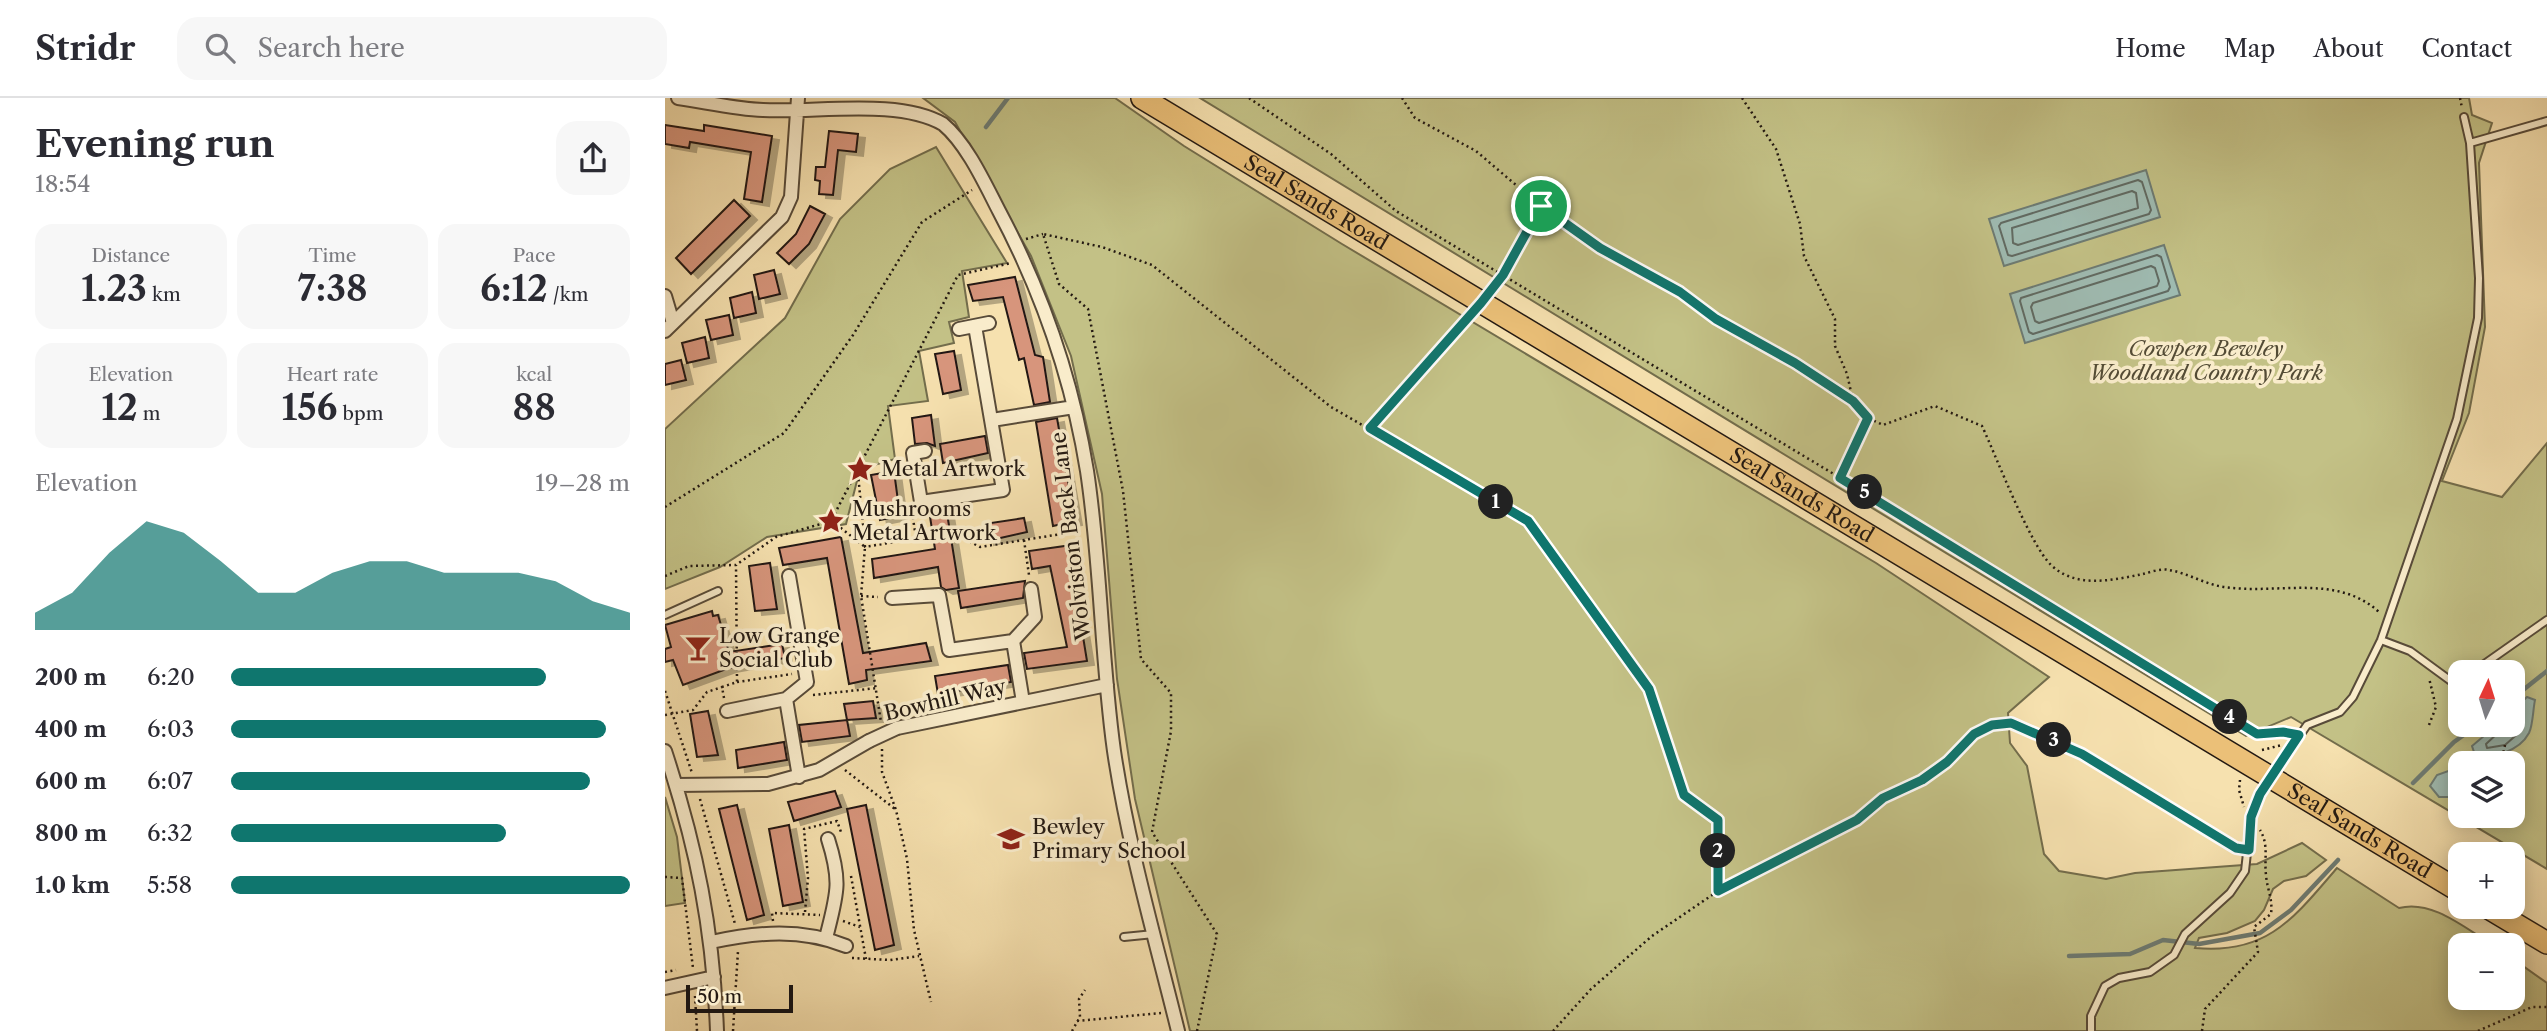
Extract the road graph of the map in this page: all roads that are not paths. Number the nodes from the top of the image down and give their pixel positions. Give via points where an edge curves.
1 (678, 98) edge
2 (1142, 98) edge
3 (798, 104) edge
4 (2464, 117) dead end
5 (2547, 121) edge
6 (2470, 143) junction
7 (665, 296) edge
8 (989, 323) dead end
9 (975, 326) junction
10 (669, 327) edge
11 (959, 329) dead end
12 (1074, 407) junction
13 (992, 420) junction
14 (925, 451) dead end
15 (789, 576) dead end
16 (1031, 589) road end
17 (718, 591) dead end
18 (892, 598) road end
19 (665, 615) edge
20 (2547, 620) edge
21 (2381, 640) junction
22 (1013, 641) junction
23 (2490, 660) edge
24 (2448, 679) edge
25 (1107, 685) junction
26 (786, 699) junction
27 (1023, 702) junction
28 (727, 711) road end
29 (665, 751) edge
30 (799, 777) junction
31 (2272, 779) junction
32 (676, 785) junction
33 (828, 839) dead end
34 (2448, 884) edge
35 (2507, 919) edge
36 (1154, 934) junction
37 (1124, 937) dead end
38 (826, 938) junction
39 (711, 942) junction
40 (2547, 943) edge
41 (846, 952) road end
42 (714, 977) junction
43 (665, 988) edge
44 (717, 1031) edge
45 (1178, 1031) edge
46 (2091, 1031) edge

1 - 3 street, Wolviston Back Lane via 762,110
2 - 31 main road, Seal Sands Road
3 - 10 street via 791,197 782,217
3 - 12 street, Wolviston Back Lane via 882,105 923,114 943,124 1016,242 1051,323
4 - 6 lane
5 - 6 lane
6 - 21 lane via 2479,278 2477,318 2457,419
7 - 10 street
8 - 9 street
9 - 11 street
9 - 13 street
12 - 13 street
12 - 25 street, Wolviston Back Lane via 1094,529
13 - 14 street via 1003,490 921,502 913,453
15 - 26 street via 806,677
16 - 22 street via 1035,617
17 - 19 lane
18 - 22 street via 939,595 949,650
20 - 23 lane
21 - 24 lane via 2410,651
21 - 31 lane via 2353,697 2340,712 2307,724
22 - 27 street
25 - 27 street, Bowhill Way
25 - 36 street, Wolviston Back Lane via 1125,812
26 - 28 street
26 - 30 street
27 - 30 street, Bowhill Way, bridge via 897,728
29 - 32 street
30 - 32 street, Bowhill Way via 768,784
31 - 34 main road, Seal Sands Road
31 - 46 lane via 2251,817 2245,871 2231,893 2185,934 2174,955 2150,972 2105,986 2091,1016
32 - 39 street via 701,874
33 - 38 street via 839,886
35 - 40 main road
36 - 37 lane
36 - 45 street, Wolviston Back Lane
38 - 39 street via 775,932
38 - 41 street
39 - 42 street
42 - 43 street
42 - 44 street

